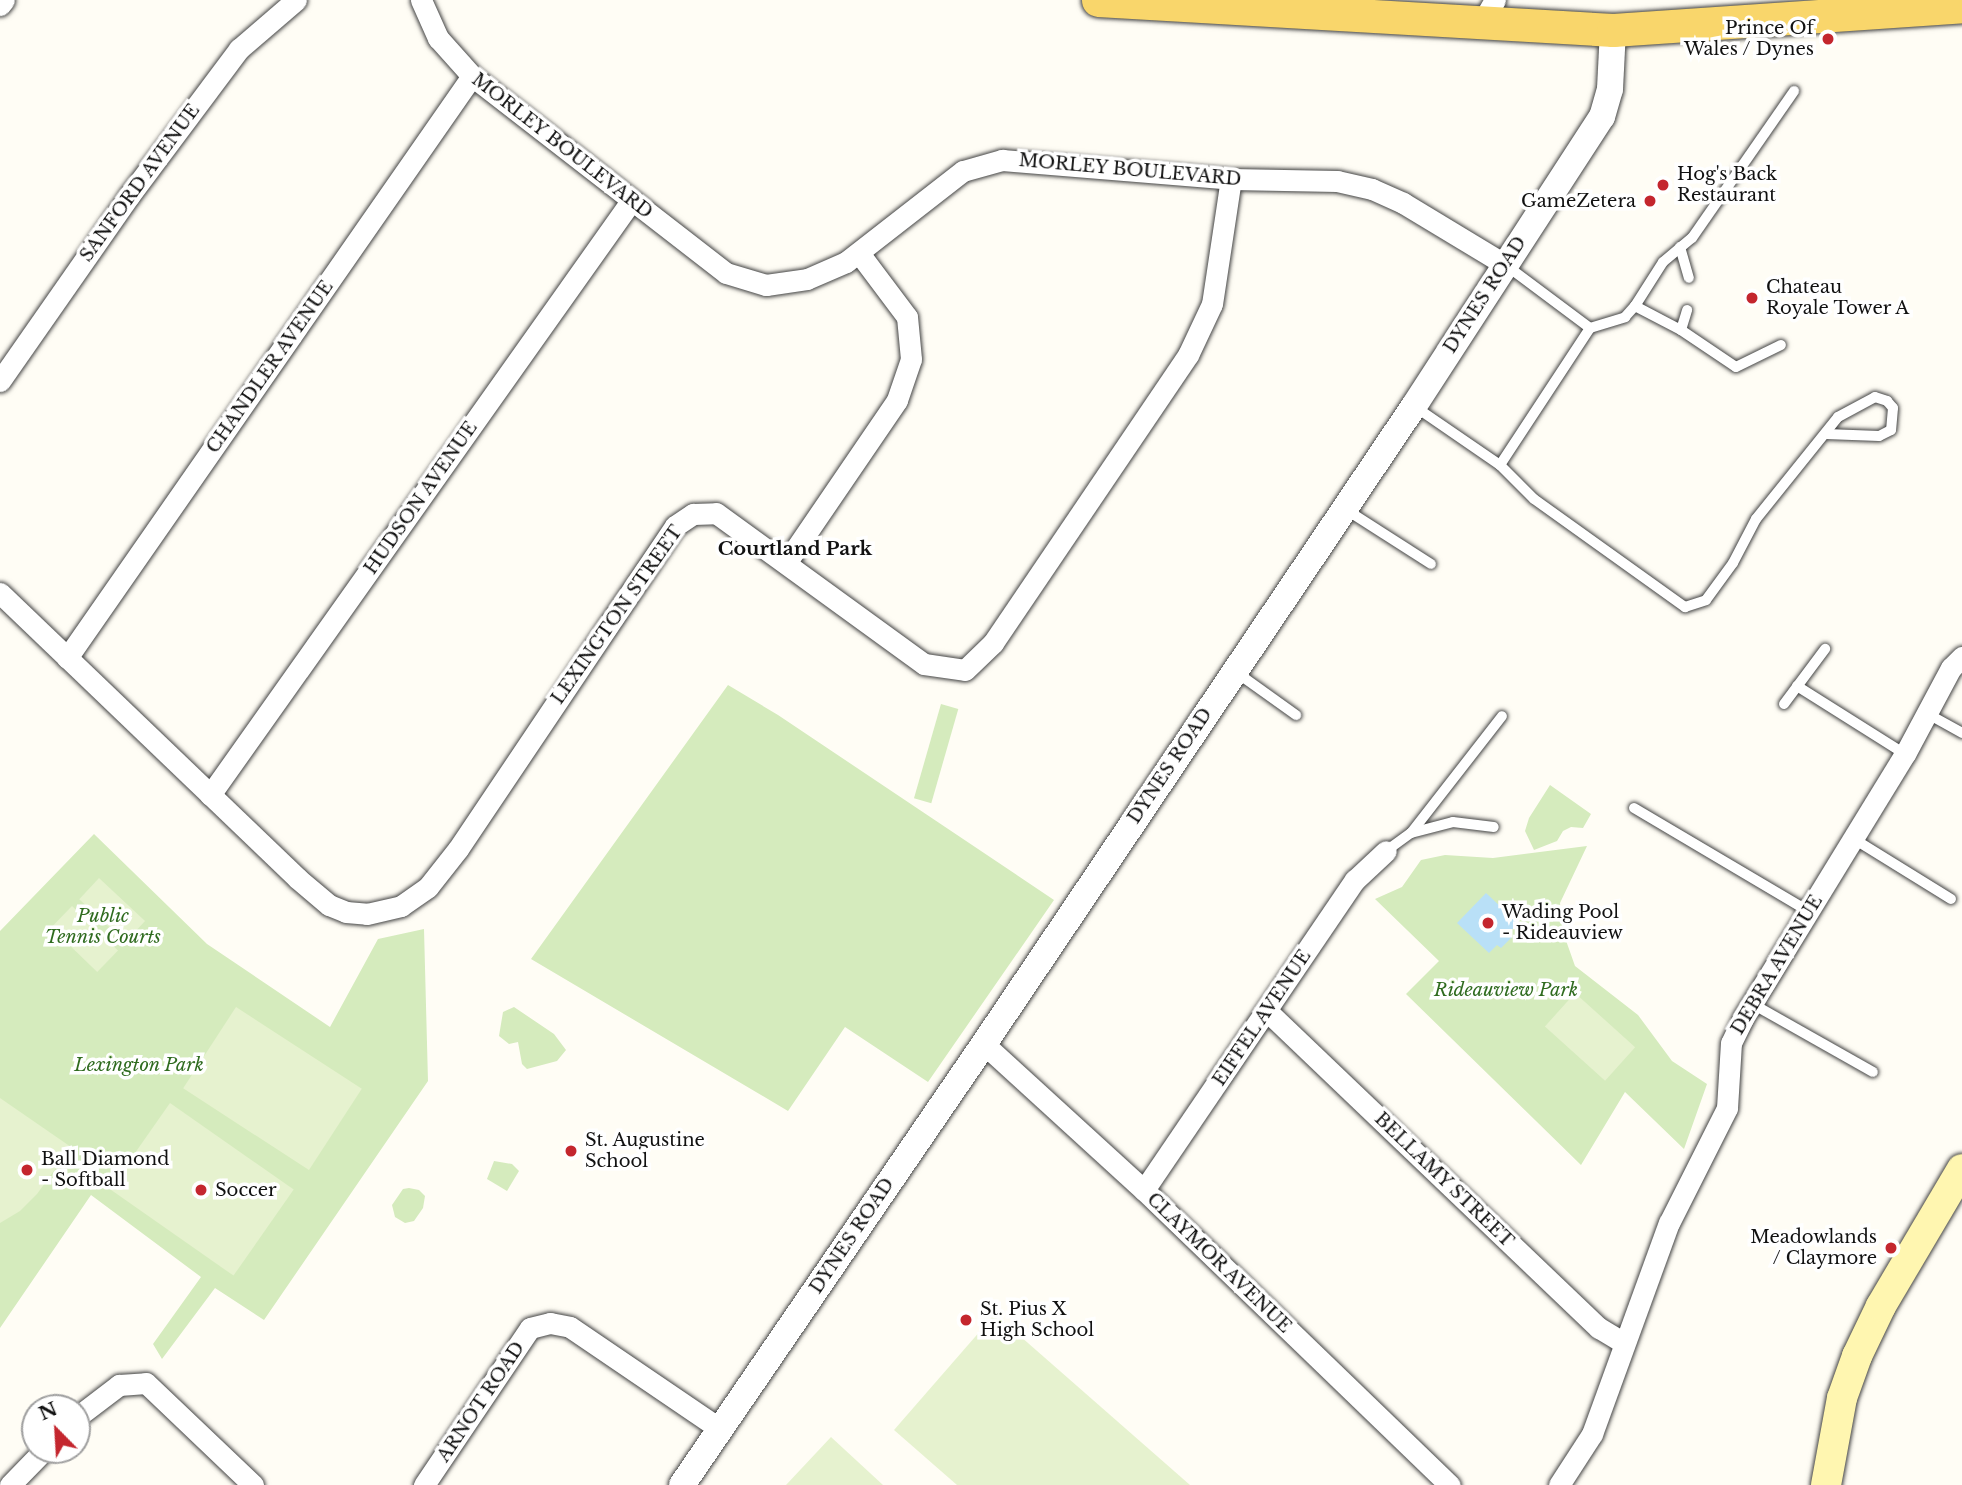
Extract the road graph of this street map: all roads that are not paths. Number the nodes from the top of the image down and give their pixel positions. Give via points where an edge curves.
1 (4, 0) edge
2 (296, 0) edge
3 (422, 0) edge
4 (1098, 0) edge
5 (1287, 3) edge
6 (1925, 4) edge
7 (0, 5) edge
8 (1849, 5) edge
9 (1962, 6) edge
10 (1488, 12) edge
11 (1613, 30) junction
12 (472, 76) junction
13 (1794, 92) dead end
14 (1231, 179) junction
15 (631, 201) junction
16 (1680, 247) junction
17 (859, 253) junction
18 (1504, 264) junction
19 (1689, 278) dead end
20 (1635, 306) junction
21 (1687, 310) dead end
22 (1590, 328) junction
23 (1681, 330) junction
24 (1781, 345) dead end
25 (0, 381) edge
26 (1414, 406) junction
27 (1826, 435) junction
28 (1500, 465) junction
29 (1343, 508) junction
30 (786, 563) junction
31 (1431, 564) dead end
32 (0, 593) edge
33 (1825, 649) dead end
34 (1962, 657) edge
35 (68, 658) junction
36 (1234, 671) junction
37 (1797, 686) junction
38 (1784, 704) dead end
39 (1928, 714) junction
40 (1296, 715) dead end
41 (1502, 716) dead end
42 (1962, 733) edge
43 (1905, 754) junction
44 (210, 795) junction
45 (1634, 808) dead end
46 (1494, 827) dead end
47 (1411, 833) junction
48 (1854, 839) junction
49 (1386, 851) joint
50 (1951, 899) dead end
51 (1808, 911) junction
52 (1751, 1003) junction
53 (1267, 1012) junction
54 (984, 1044) junction
55 (1873, 1072) dead end
56 (1959, 1182) edge
57 (1144, 1190) junction
58 (1624, 1343) junction
59 (91, 1405) edge
60 (720, 1429) junction
61 (30, 1464) edge
62 (10, 1485) edge
63 (253, 1485) edge
64 (424, 1485) edge
65 (682, 1485) edge
66 (1450, 1485) edge
67 (1559, 1485) edge
68 (1826, 1485) edge

1 - 7 street
2 - 25 street, SANFORD AVENUE via 239,49 128,195
3 - 12 street, MORLEY BOULEVARD via 438,38
4 - 5 main road
5 - 10 main road
6 - 8 main road
6 - 9 main road
8 - 11 main road
10 - 11 main road
11 - 18 street, DYNES ROAD via 1610,89 1602,117
12 - 15 street, MORLEY BOULEVARD
12 - 35 street, CHANDLER AVENUE
13 - 16 lane via 1692,238
14 - 17 street, MORLEY BOULEVARD via 1002,160 963,170
14 - 18 street, MORLEY BOULEVARD via 1337,181 1372,188
14 - 30 street, LEXINGTON STREET via 1212,304 1188,355 993,643 965,670 924,664
15 - 17 street, MORLEY BOULEVARD via 726,274 766,285 807,279
15 - 44 street, HUDSON AVENUE
16 - 19 lane
16 - 20 lane via 1663,262
17 - 30 street via 907,317 911,359 897,400
18 - 22 lane
18 - 26 street, DYNES ROAD
20 - 22 lane via 1625,317
20 - 23 lane
21 - 23 lane
22 - 28 lane
23 - 24 lane via 1736,366
26 - 28 lane
26 - 29 street, DYNES ROAD
27 - 27 lane via 1838,417 1864,401 1875,397 1893,408 1891,430 1880,436
27 - 28 lane via 1756,519 1706,600 1685,607 1534,499
29 - 31 lane
29 - 36 street, DYNES ROAD
30 - 44 street, LEXINGTON STREET via 716,513 693,514 675,526 458,849 428,887 401,906 368,914 329,905
32 - 35 street, LEXINGTON STREET
33 - 37 lane
34 - 39 street, DEBRA AVENUE via 1951,668
35 - 44 street, LEXINGTON STREET
36 - 40 lane
36 - 54 street, DYNES ROAD
37 - 38 lane
37 - 43 lane
39 - 42 lane
39 - 43 street, DEBRA AVENUE
41 - 47 lane
43 - 48 street, DEBRA AVENUE
45 - 51 lane
46 - 47 lane via 1453,822
47 - 49 lane
48 - 50 lane
48 - 51 street, DEBRA AVENUE
49 - 53 street, EIFFEL AVENUE via 1355,880
51 - 52 street, DEBRA AVENUE
52 - 55 lane
52 - 58 street, DEBRA AVENUE via 1731,1043 1727,1108 1669,1223
53 - 57 street, EIFFEL AVENUE
53 - 58 street, BELLAMY STREET via 1599,1328
54 - 57 street, CLAYMOR AVENUE
54 - 60 street, DYNES ROAD
56 - 68 main road via 1881,1306 1857,1356 1842,1398
57 - 66 street, CLAYMOR AVENUE
58 - 67 street, DEBRA AVENUE via 1592,1434
59 - 63 street via 118,1385 146,1383
60 - 64 street, ARNOT ROAD via 570,1327 550,1323 530,1328
60 - 65 street, DYNES ROAD
61 - 62 street

